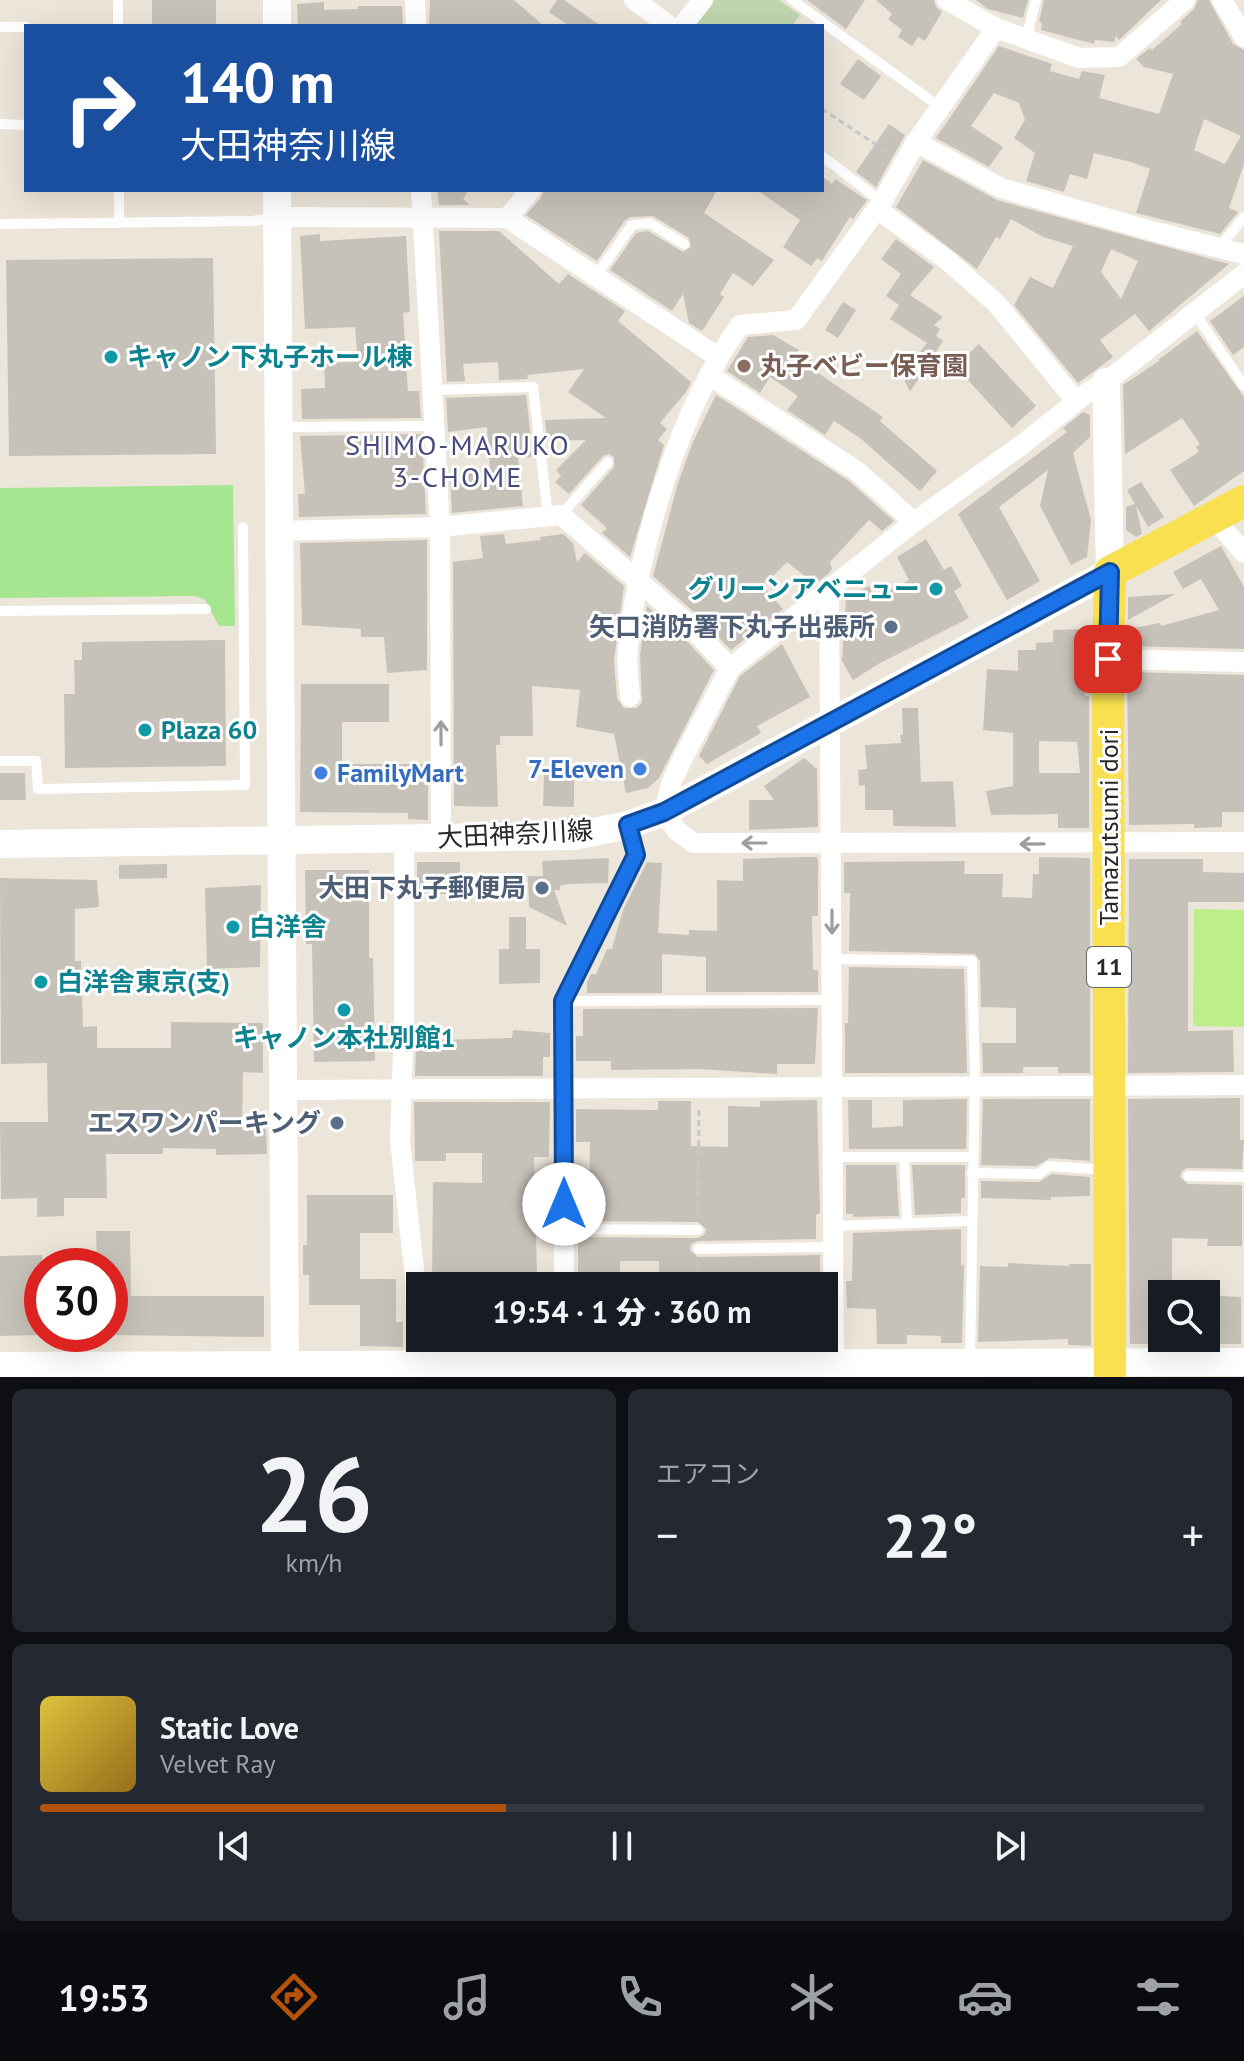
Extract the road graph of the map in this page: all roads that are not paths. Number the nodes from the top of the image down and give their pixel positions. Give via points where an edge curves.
1 (118, 0) edge
2 (277, 0) edge
3 (415, 0) edge
4 (634, 0) edge
5 (703, 0) edge
6 (792, 0) edge
7 (947, 0) edge
8 (1036, 0) edge
9 (1185, 0) edge
10 (1222, 0) edge
11 (118, 24) edge
12 (277, 24) edge
13 (416, 24) edge
14 (667, 24) edge
15 (684, 24) edge
16 (0, 27) edge
17 (24, 27) edge
18 (996, 28) junction
19 (1244, 37) edge
20 (1026, 39) junction
21 (940, 107) junction
22 (0, 124) edge
23 (24, 125) edge
24 (916, 142) junction
25 (824, 158) edge
26 (119, 192) edge
27 (421, 192) edge
28 (529, 192) edge
29 (277, 204) edge
30 (879, 206) junction
31 (1244, 217) edge
32 (422, 218) junction
33 (507, 218) junction
34 (119, 223) junction
35 (0, 224) edge
36 (684, 244) dead end
37 (1219, 248) junction
38 (1244, 254) edge
39 (1244, 274) edge
40 (596, 276) junction
41 (1194, 312) junction
42 (713, 366) junction
43 (1106, 382) junction
44 (1244, 386) edge
45 (433, 390) junction
46 (1076, 401) junction
47 (435, 426) junction
48 (279, 427) junction
49 (608, 462) dead end
50 (1244, 501) edge
51 (554, 515) junction
52 (1213, 517) junction
53 (914, 522) junction
54 (243, 527) dead end
55 (440, 527) junction
56 (279, 531) junction
57 (1244, 553) edge
58 (1110, 572) junction
59 (639, 581) junction
60 (829, 589) junction
61 (206, 609) dead end
62 (0, 611) edge
63 (1108, 659) junction
64 (1244, 662) edge
65 (730, 668) junction
66 (630, 697) dead end
67 (829, 722) junction
68 (0, 761) edge
69 (664, 812) junction
70 (628, 825) junction
71 (404, 839) junction
72 (441, 839) junction
73 (282, 840) junction
74 (1244, 842) edge
75 (1110, 843) junction
76 (0, 844) edge
77 (832, 844) junction
78 (832, 959) junction
79 (832, 1000) junction
80 (563, 1001) junction
81 (1244, 1085) edge
82 (1110, 1086) junction
83 (831, 1087) junction
84 (973, 1087) junction
85 (564, 1088) junction
86 (282, 1090) junction
87 (402, 1090) junction
88 (832, 1157) junction
89 (904, 1157) junction
90 (972, 1157) junction
91 (1112, 1171) junction
92 (972, 1173) junction
93 (1188, 1176) dead end
94 (1244, 1177) edge
95 (971, 1221) junction
96 (907, 1223) junction
97 (832, 1226) junction
98 (564, 1229) junction
99 (698, 1230) road end
100 (833, 1247) junction
101 (698, 1249) road end
102 (564, 1272) edge
103 (565, 1360) edge
104 (1244, 1362) edge
105 (970, 1363) junction
106 (0, 1366) edge
107 (698, 1370) edge
108 (834, 1370) edge
109 (1110, 1370) edge
110 (100, 1371) edge
111 (285, 1371) edge
112 (417, 1371) edge

1 - 11 lane
2 - 12 street
3 - 13 street
4 - 14 street
5 - 15 street
6 - 21 lane
7 - 18 street
8 - 20 lane
9 - 20 street via 1119,57 1079,58
10 - 19 street
16 - 17 lane
18 - 20 street
18 - 21 street
21 - 24 street
22 - 23 lane
24 - 30 street
24 - 37 street via 1001,188
25 - 30 lane
26 - 34 lane
27 - 32 street
28 - 33 street
29 - 32 street
29 - 34 lane via 251,221
29 - 48 street
30 - 42 street via 796,320 740,325
30 - 46 street via 996,303
31 - 37 lane
32 - 33 street
32 - 45 street
33 - 40 street
34 - 35 lane
36 - 40 lane via 650,223 632,225
37 - 38 street
39 - 41 street
40 - 42 street
41 - 43 street
41 - 44 lane
42 - 53 street via 857,471
42 - 59 street via 686,425
43 - 46 street
43 - 58 street
45 - 47 street
45 - 51 lane via 533,387
46 - 53 street
47 - 48 lane
47 - 55 street
48 - 56 street
49 - 51 lane
50 - 52 main road
51 - 55 street
51 - 59 street
52 - 57 street
52 - 58 main road
53 - 60 street
54 - 68 lane via 245,785 38,789 36,761
55 - 56 street
72 -> 55 street
56 - 73 street
58 - 63 main road, Tamazutsumi dori / 11
58 - 67 street, 大田神奈川線
59 - 65 street
59 - 66 street via 627,651
60 - 65 street
60 - 67 street
61 - 62 lane
63 - 64 street
63 - 75 main road, Tamazutsumi dori / 11
65 - 69 street via 676,772
67 - 69 street, 大田神奈川線
67 - 77 street
69 - 70 street, 大田神奈川線
77 -> 69 street via 694,843
70 - 72 street, 大田神奈川線 via 574,836
70 - 80 street via 636,855
71 - 72 street, 大田神奈川線
71 - 73 street, 大田神奈川線
71 - 87 street
73 - 76 street, 大田神奈川線
73 - 86 street
74 - 75 street
75 -> 77 street
75 - 82 main road, Tamazutsumi dori / 11
77 -> 78 street
78 - 79 street
78 - 84 lane via 972,961
79 - 80 lane
79 - 83 street
80 - 85 street
81 - 82 street
82 - 84 street
82 - 91 main road, Tamazutsumi dori / 11
83 - 84 street
83 - 85 street
83 - 88 street
84 - 90 lane
85 - 87 street
85 - 98 street
86 - 87 street
86 - 111 street
87 - 112 street via 400,1141 415,1278
88 - 89 lane
88 - 97 street
89 - 90 lane
89 - 96 lane
90 - 92 lane
91 - 92 lane via 1049,1166 1039,1174
91 - 109 main road, Tamazutsumi dori / 11
92 - 95 lane
93 - 94 lane
95 - 96 lane
95 - 105 lane
96 - 97 lane
97 - 100 street
98 - 99 lane
98 - 102 street
100 - 101 lane
100 - 108 street
103 - 107 street
103 - 112 street
104 - 109 street
105 - 108 street
105 - 109 street
106 - 110 street
107 - 108 street
110 - 111 street
111 - 112 street

